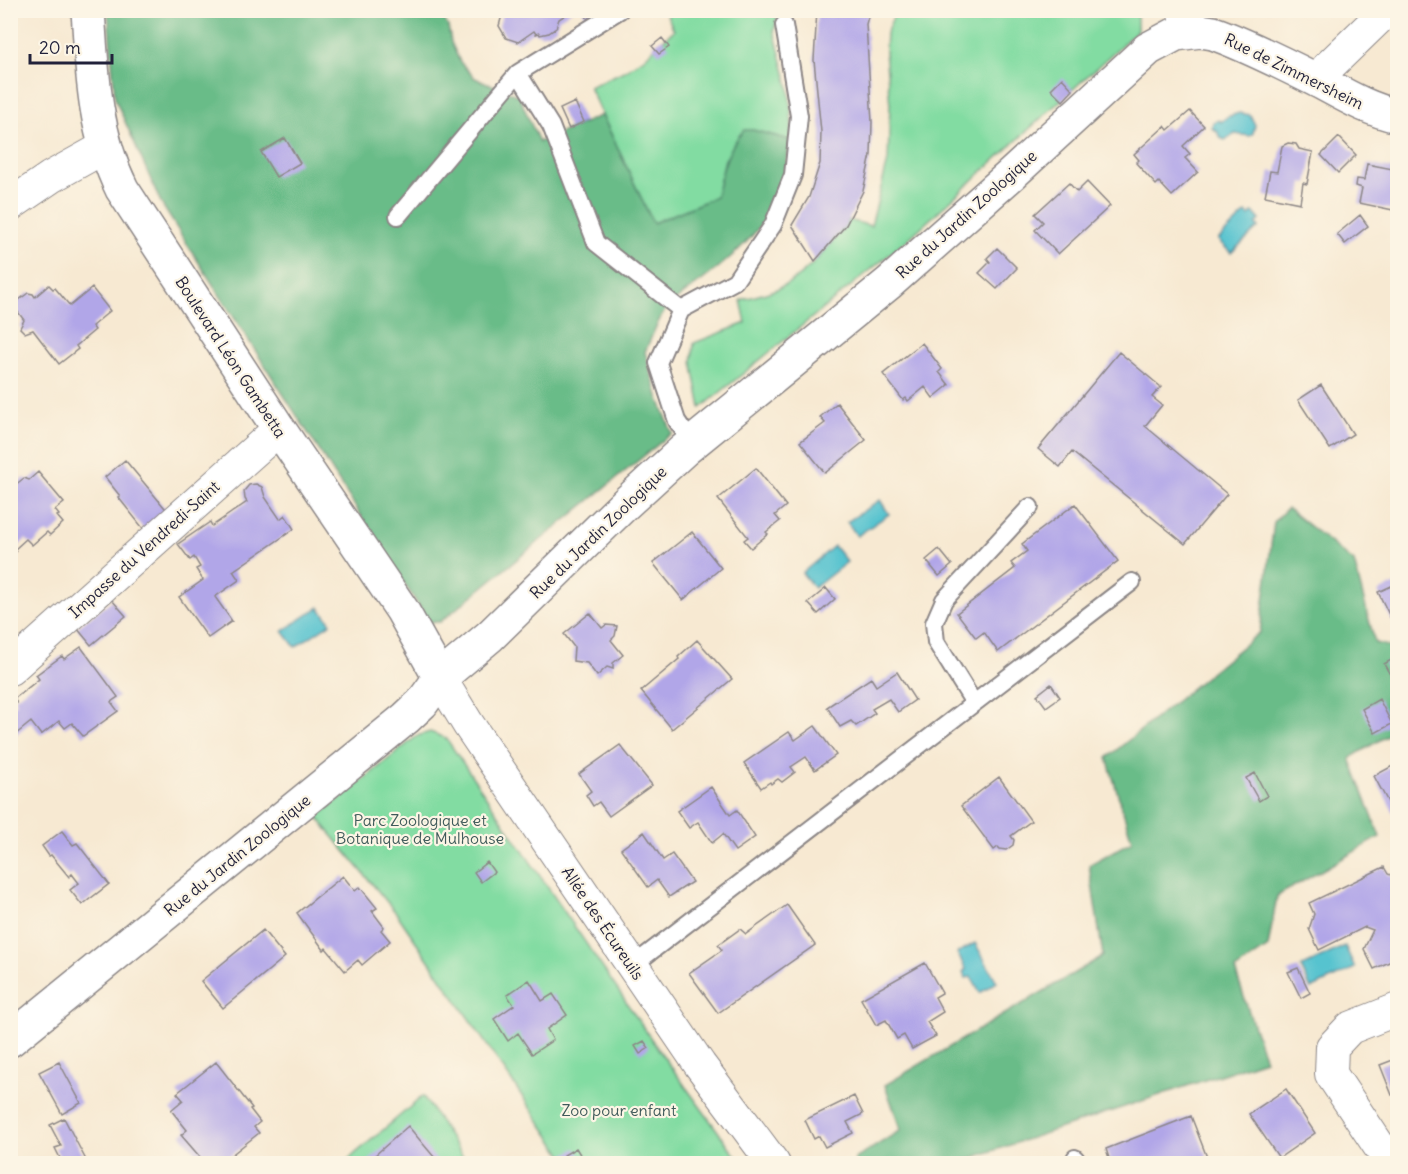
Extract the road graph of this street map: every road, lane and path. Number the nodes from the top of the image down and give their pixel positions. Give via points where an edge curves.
1 (88, 10) edge
2 (620, 10) edge
3 (1387, 10) edge
4 (1187, 21) edge
5 (784, 25) dead end
6 (518, 73) junction
7 (1319, 82) junction
8 (1398, 116) edge
9 (105, 147) junction
10 (10, 205) edge
11 (398, 216) dead end
12 (681, 310) junction
13 (279, 429) junction
14 (692, 443) junction
15 (1030, 507) dead end
16 (1132, 582) dead end
17 (10, 669) edge
18 (440, 678) junction
19 (974, 703) junction
20 (632, 966) junction
21 (1398, 1009) edge
22 (10, 1040) edge
23 (774, 1164) edge
24 (1391, 1164) edge

1 - 9 main road, Boulevard Léon Gambetta via 94,99
2 - 6 lane
3 - 7 street via 1327,68
4 - 7 main road, Rue de Zimmersheim via 1201,31 1223,36
4 - 14 main road, Rue du Jardin Zoologique via 1148,49 889,283
5 - 12 lane via 799,116 793,175 773,225 735,281
6 - 11 lane
6 - 12 lane via 550,126 596,243
7 - 8 main road, Rue de Zimmersheim via 1382,113
9 - 10 street
9 - 13 main road, Boulevard Léon Gambetta via 129,201
12 - 14 lane via 658,363 677,421
13 - 17 street, Impasse du Vendredi-Saint
13 - 18 main road, Boulevard Léon Gambetta via 402,610
14 - 18 main road, Rue du Jardin Zoologique via 490,636
15 - 19 lane via 944,600 934,623 936,642
16 - 19 lane
18 - 20 street, Allée des Écureuils
18 - 22 main road, Rue du Jardin Zoologique via 406,718
19 - 20 lane
20 - 23 street, Allée des Écureuils
21 - 24 street via 1350,1028 1332,1047 1330,1074

